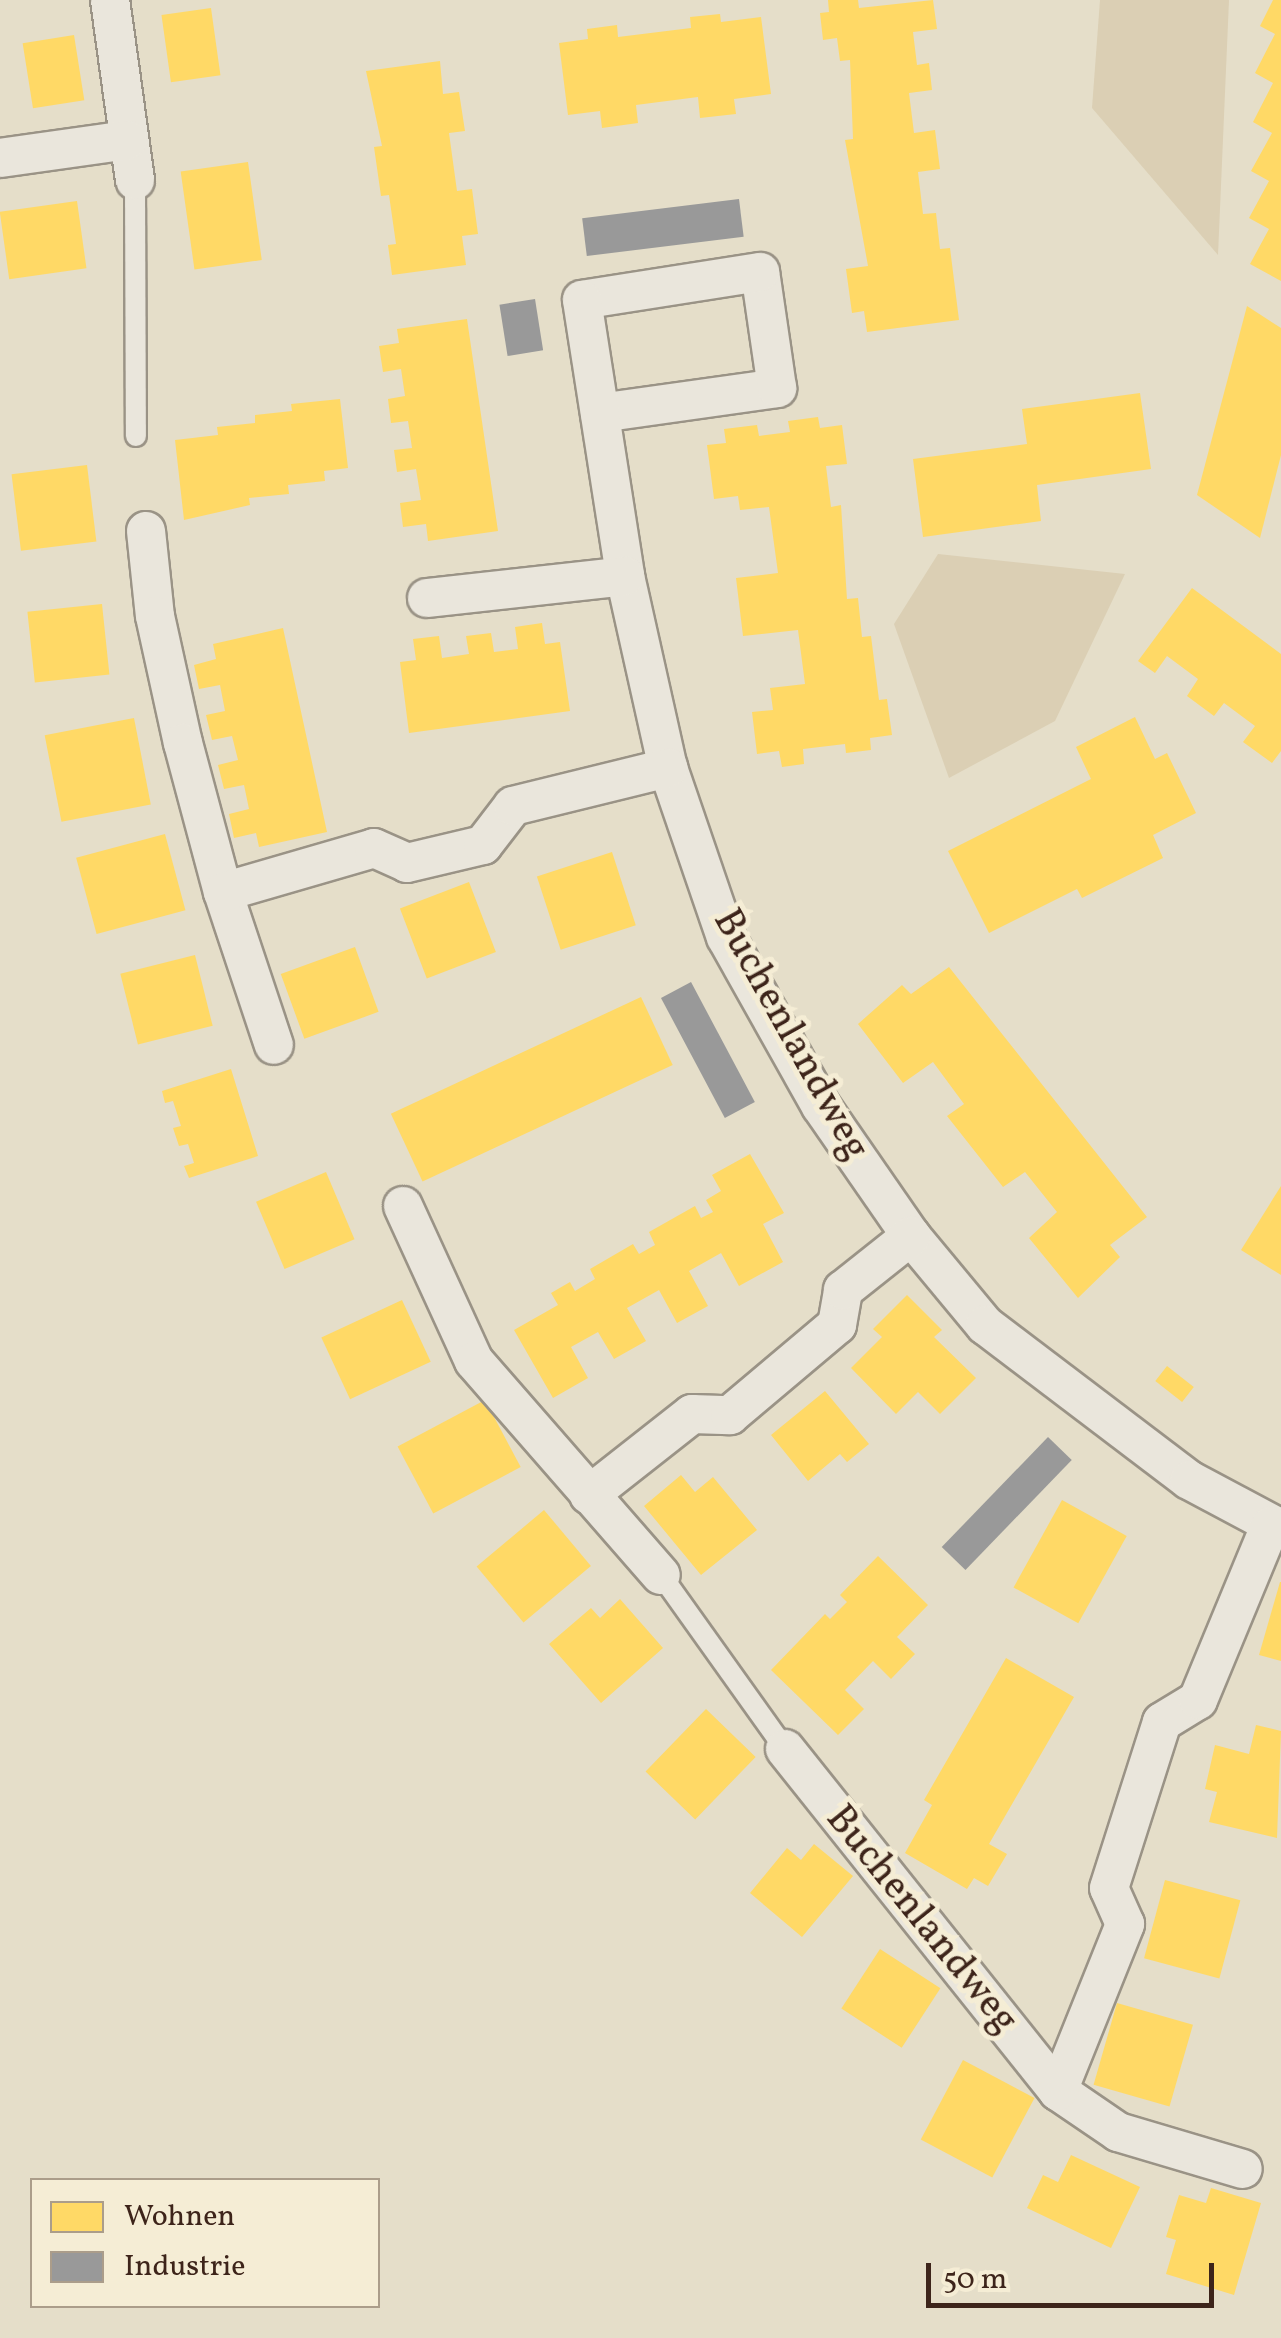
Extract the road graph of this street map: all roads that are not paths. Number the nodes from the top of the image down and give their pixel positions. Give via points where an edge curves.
1 (110, 0) edge
2 (128, 140) junction
3 (0, 158) edge
4 (136, 180) joint
5 (600, 413) junction
6 (136, 436) dead end
7 (146, 531) dead end
8 (624, 576) junction
9 (427, 598) dead end
10 (668, 768) junction
11 (222, 892) junction
12 (274, 1045) dead end
13 (403, 1206) dead end
14 (910, 1236) junction
15 (590, 1495) junction
16 (1275, 1528) edge
17 (661, 1575) joint
18 (785, 1749) joint
19 (1058, 2091) junction
20 (1243, 2168) dead end

1 - 2 street
2 - 3 street
2 - 4 street
4 - 6 lane
5 - 5 street, Buchenlandweg via 582,300 760,272 777,388
5 - 8 street, Buchenlandweg
7 - 11 street via 155,616
8 - 9 street
8 - 10 street, Buchenlandweg
10 - 11 street via 513,806 483,845 406,863 374,848
10 - 14 street, Buchenlandweg via 726,937 821,1106
11 - 12 street
13 - 15 street via 474,1361
14 - 15 street via 844,1290 837,1325 730,1416 692,1414
14 - 16 street, Buchenlandweg via 985,1325 1027,1361 1189,1480
15 - 17 street
16 - 19 street, Buchenlandweg via 1198,1700 1162,1722 1108,1888 1124,1924
17 - 18 lane
18 - 19 street, Buchenlandweg
19 - 20 street, Buchenlandweg via 1118,2132

